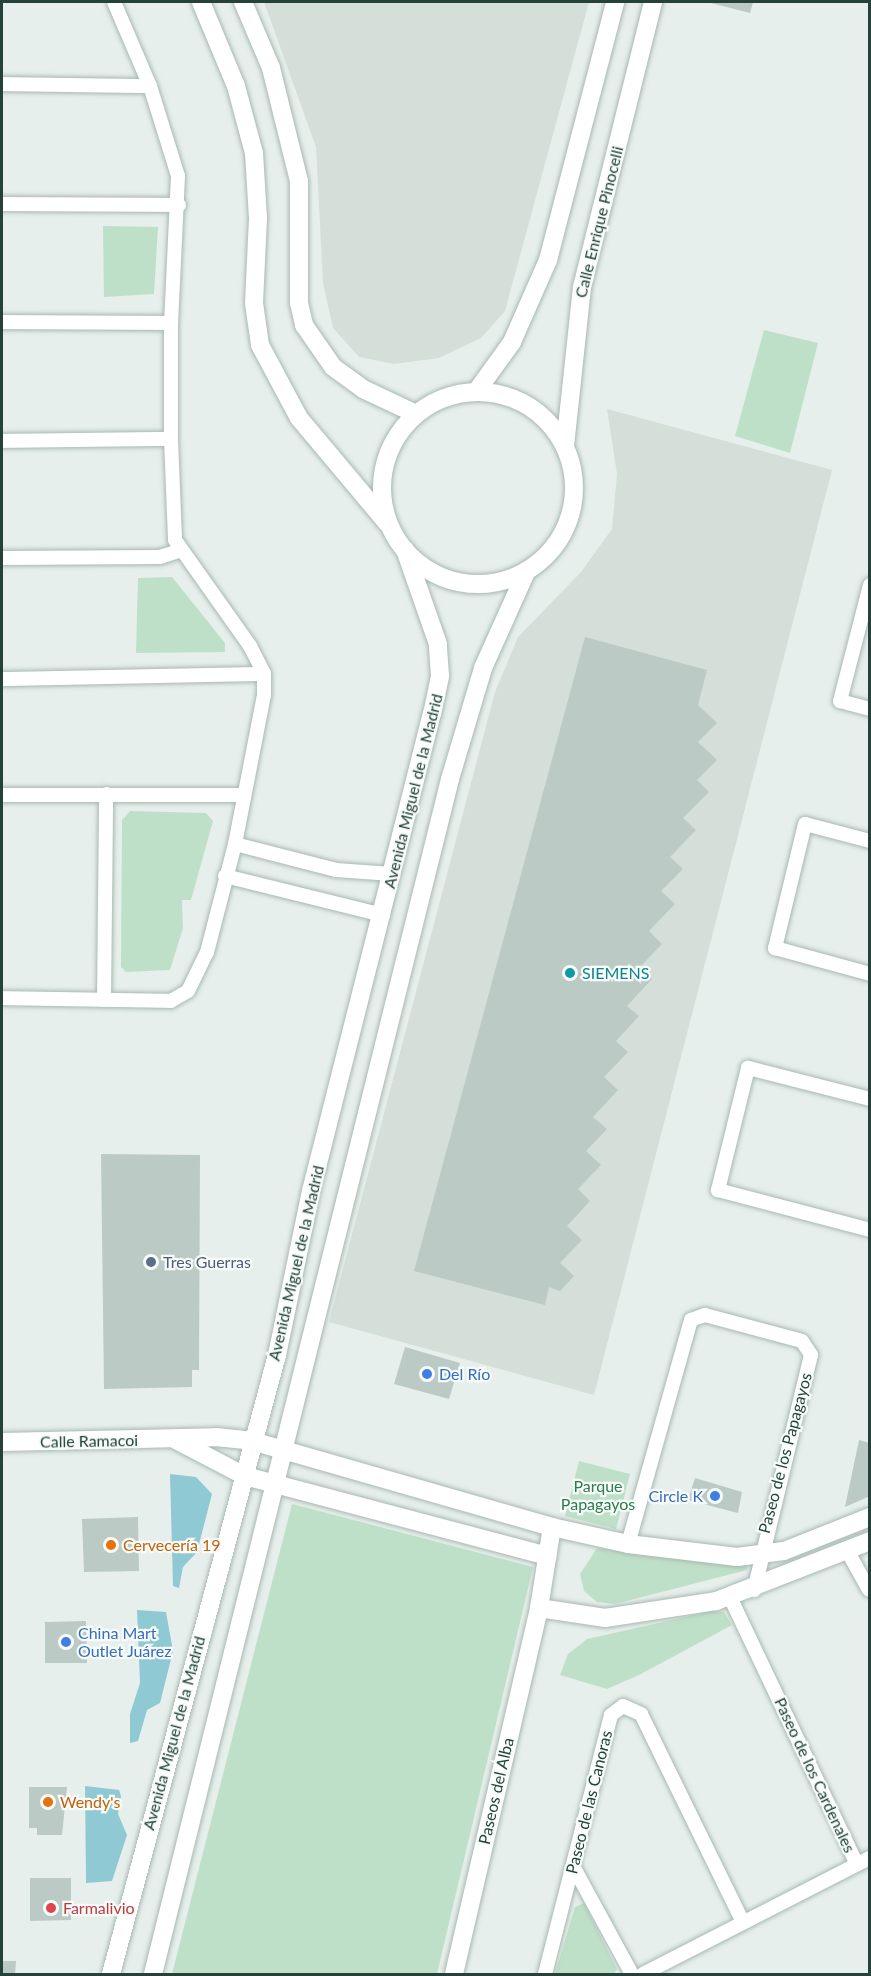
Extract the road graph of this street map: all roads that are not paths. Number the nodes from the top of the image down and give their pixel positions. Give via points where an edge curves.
1 (114, 2) edge
2 (201, 2) edge
3 (243, 2) edge
4 (615, 2) edge
5 (653, 2) edge
6 (2, 84) edge
7 (150, 86) junction
8 (2, 204) edge
9 (179, 205) junction
10 (2, 322) edge
11 (171, 323) junction
12 (476, 392) junction
13 (417, 414) junction
14 (171, 440) junction
15 (2, 441) edge
16 (565, 446) junction
17 (390, 526) junction
18 (405, 550) junction
19 (179, 551) junction
20 (2, 558) edge
21 (526, 570) junction
22 (870, 585) edge
23 (264, 674) junction
24 (2, 679) edge
25 (870, 709) edge
26 (106, 794) junction
27 (2, 795) edge
28 (243, 795) junction
29 (870, 841) edge
30 (235, 844) junction
31 (392, 874) junction
32 (225, 876) junction
33 (383, 915) junction
34 (870, 974) edge
35 (2, 998) edge
36 (104, 1000) junction
37 (870, 1099) edge
38 (870, 1230) edge
39 (176, 1440) junction
40 (2, 1442) edge
41 (252, 1442) junction
42 (284, 1451) junction
43 (245, 1476) junction
44 (276, 1486) junction
45 (870, 1517) edge
46 (552, 1527) junction
47 (870, 1541) edge
48 (628, 1544) junction
49 (848, 1552) junction
50 (548, 1556) junction
51 (759, 1557) junction
52 (754, 1590) junction
53 (868, 1590) edge
54 (730, 1597) junction
55 (539, 1608) junction
56 (863, 1861) edge
57 (573, 1866) junction
58 (743, 1922) junction
59 (111, 1974) edge
60 (153, 1974) edge
61 (454, 1974) edge
62 (545, 1974) edge
63 (633, 1974) edge
64 (643, 1974) edge

1 - 7 street
2 - 17 main road via 236,86 254,153 258,218 254,303 260,345 299,418
3 - 13 main road via 274,79 299,181 299,303 304,325 333,367 363,389
4 - 12 main road via 548,260 512,342
5 - 16 main road, Calle Enrique Pinocelli via 582,287
6 - 7 street
7 - 9 street via 178,176
8 - 9 street
9 - 11 street
10 - 11 street
11 - 14 street
12 - 13 main road via 444,398
12 - 16 main road via 529,406
13 - 17 main road via 394,441 383,474
14 - 15 street
14 - 19 street
16 - 21 main road via 574,492 570,516 546,556
17 - 18 main road
18 - 21 main road via 440,576 462,583 506,580
18 - 31 main road, Avenida Miguel de la Madrid via 432,621 440,676
19 - 20 street via 160,557
19 - 23 street via 220,603
21 - 42 main road, Avenida Miguel de la Madrid via 483,669 450,779
22 - 25 street via 840,701
23 - 24 street
23 - 28 street
26 - 27 street
26 - 28 street
26 - 36 street
28 - 30 street
29 - 34 street via 805,824 775,948
30 - 31 street via 336,870
30 - 32 street
31 - 33 main road, Avenida Miguel de la Madrid
32 - 33 street
32 - 36 street via 207,952 188,991 171,1001
33 - 41 main road, Avenida Miguel de la Madrid
35 - 36 street
37 - 38 street via 748,1068 718,1190
39 - 40 main road, Calle Ramacoi
39 - 41 main road, Calle Ramacoi
39 - 43 main road, Calle Ramacoi
41 - 42 main road
41 - 43 main road, Avenida Miguel de la Madrid
42 - 44 main road, Avenida Miguel de la Madrid
42 - 46 main road
43 - 44 main road
43 - 59 main road, Avenida Miguel de la Madrid
44 - 50 main road
44 - 60 main road, Avenida Miguel de la Madrid
45 - 51 main road via 823,1538
46 - 48 main road
46 - 50 main road, Paseos del Alba
47 - 49 main road
48 - 51 main road
48 - 51 street, Paseo de los Papagayos via 688,1324 705,1315 802,1341 811,1355
49 - 52 main road
49 - 53 street
50 - 55 main road, Paseos del Alba
51 - 52 street
52 - 54 main road
54 - 55 main road via 605,1618
54 - 56 street, Paseo de los Cardenales
55 - 61 main road, Paseos del Alba
56 - 58 street, Paseo de los Cardenales
57 - 58 street, Paseo de las Canoras via 610,1715 629,1706 641,1714
57 - 62 street, Paseo de las Canoras
57 - 63 street
58 - 64 street, Paseo de los Cardenales

